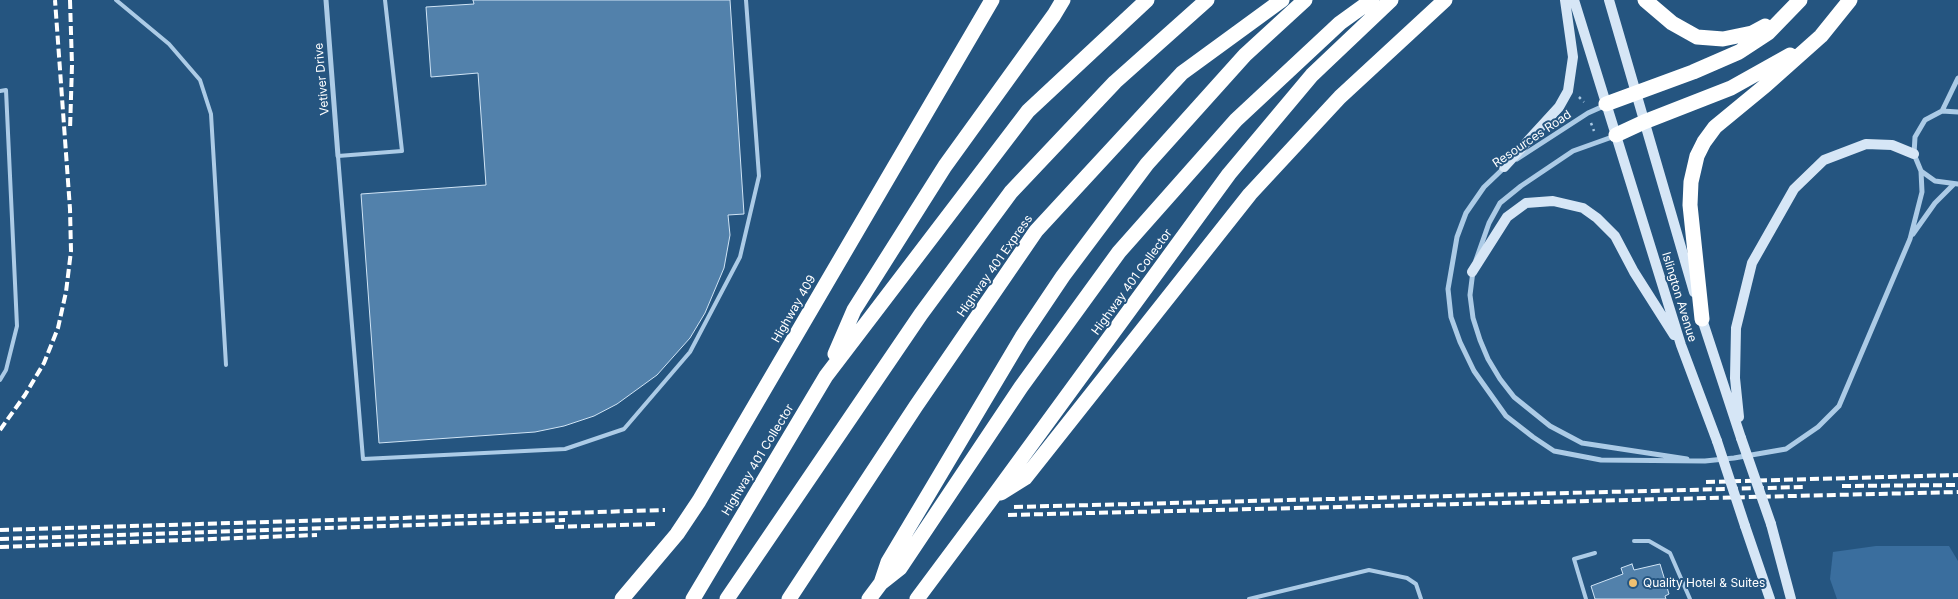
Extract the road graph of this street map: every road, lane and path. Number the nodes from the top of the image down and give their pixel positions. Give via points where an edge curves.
1 (116, 0) edge
2 (326, 0) edge
3 (385, 0) edge
4 (746, 0) edge
5 (992, 0) edge
6 (1001, 0) edge
7 (1062, 0) edge
8 (1147, 0) edge
9 (1207, 0) edge
10 (1282, 0) edge
11 (1305, 0) edge
12 (1372, 0) edge
13 (1391, 0) edge
14 (1446, 0) edge
15 (1565, 0) edge
16 (1574, 0) edge
17 (1609, 0) edge
18 (1645, 0) edge
19 (1800, 0) edge
20 (1850, 0) edge
21 (1788, 14) junction
22 (979, 24) junction
23 (1820, 36) junction
24 (1958, 78) edge
25 (0, 90) edge
26 (1636, 93) junction
27 (1576, 95) dead end
28 (1584, 102) dead end
29 (1606, 104) junction
30 (1942, 112) junction
31 (1958, 112) edge
32 (1644, 122) junction
33 (1616, 135) junction
34 (1914, 154) junction
35 (338, 156) junction
36 (1504, 167) junction
37 (1921, 170) junction
38 (1956, 184) edge
39 (1910, 239) junction
40 (1472, 272) junction
41 (1702, 320) junction
42 (1681, 345) junction
43 (226, 365) dead end
44 (826, 376) junction
45 (0, 380) edge
46 (1741, 438) junction
47 (1705, 461) junction
48 (993, 498) junction
49 (1634, 542) dead end
50 (1595, 553) dead end
51 (881, 583) junction
52 (622, 599) edge
53 (692, 599) edge
54 (727, 599) edge
55 (790, 599) edge
56 (869, 599) edge
57 (916, 599) edge
58 (1249, 599) edge
59 (1421, 599) edge
60 (1586, 599) edge
61 (1690, 599) edge
62 (1770, 599) edge
63 (1790, 599) edge

1 - 43 lane via 169,44 200,80 210,114
2 - 35 street, Vetiver Drive
3 - 35 lane via 402,151
4 - 35 lane via 759,176 740,257 690,352 624,430 565,449 363,458
5 - 22 highway
6 - 22 highway
7 - 44 highway via 945,166 854,310
8 - 44 highway, Highway 401 Collector via 1028,112
9 - 54 highway via 1115,82 1011,192 921,314
10 - 55 highway, Highway 401 Express via 1182,73 1036,231 916,406
11 - 51 highway via 1245,55 1147,164 1063,276 1022,337 888,562
12 - 51 highway via 1340,24 1236,120 1119,252 1021,387 900,568
13 - 48 highway, Highway 401 Collector via 1312,75 1229,174
14 - 48 highway via 1340,97 1250,194 1025,478
15 - 36 main road via 1573,57 1568,91 1560,107
16 - 29 main road, Islington Avenue
17 - 26 main road, Islington Avenue
18 - 21 highway via 1697,37 1723,39 1752,33
19 - 21 highway
20 - 23 highway
21 - 26 highway via 1768,33 1739,52
22 - 52 highway, Highway 409 via 678,534
23 - 32 highway via 1738,84
23 - 41 highway via 1715,128 1697,156 1690,182 1690,205
24 - 30 street
25 - 45 lane via 6,90 17,326 6,370
26 - 29 highway
26 - 32 main road, Islington Avenue
27 - 28 path
29 - 33 main road, Islington Avenue
29 - 36 street, Resources Road
30 - 31 street
30 - 34 street via 1925,120 1915,137
32 - 33 highway
32 - 41 main road, Islington Avenue
33 - 40 street, Resources Road via 1573,151 1500,203 1479,247
33 - 42 main road, Islington Avenue
34 - 37 street
34 - 46 main road via 1892,145 1866,144 1824,160 1794,189 1752,263 1736,328 1735,378
36 - 47 street, Resources Road via 1484,187 1466,213 1457,236 1448,288 1451,316 1460,342 1488,392 1506,416 1554,452 1601,460
37 - 38 street via 1935,181
37 - 39 street, Resources Road via 1922,192
38 - 39 street, Resources Road via 1935,203
39 - 47 street, Resources Road via 1839,406 1818,427 1786,449
40 - 42 main road via 1507,217 1526,203 1553,201 1583,208 1615,236
40 - 47 street, Resources Road via 1470,294 1480,340 1488,359 1514,397 1550,426 1582,442
41 - 46 main road, Islington Avenue
42 - 62 main road, Islington Avenue, bridge
44 - 53 highway, Highway 401 Collector
46 - 63 main road, Islington Avenue, bridge via 1770,524
48 - 57 highway, Highway 401 Collector
49 - 61 lane via 1649,542 1670,553
50 - 60 lane via 1574,559
51 - 56 highway
58 - 59 lane via 1369,570 1407,578 1416,584

